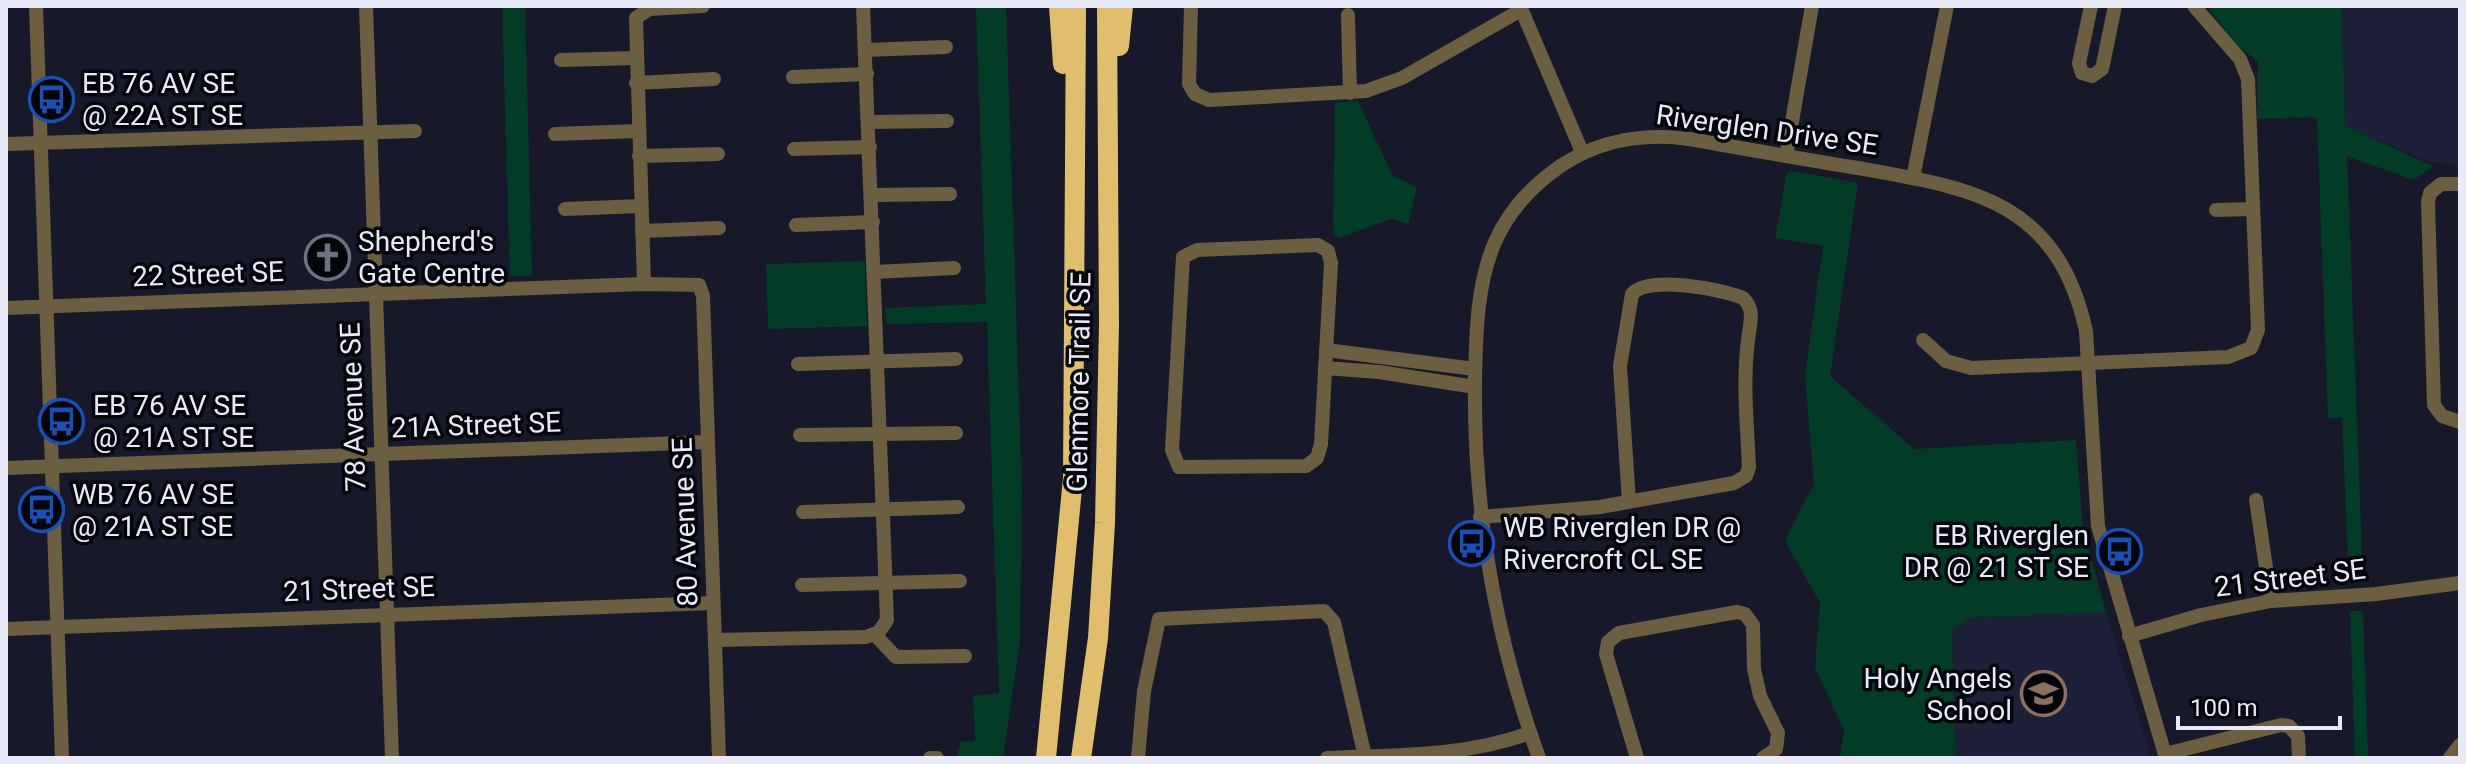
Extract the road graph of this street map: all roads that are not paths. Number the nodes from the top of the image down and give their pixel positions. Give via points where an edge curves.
1 (36, 6) edge
2 (366, 6) edge
3 (703, 6) edge
4 (863, 6) edge
5 (1059, 6) edge
6 (1076, 6) edge
7 (1107, 6) edge
8 (1123, 6) edge
9 (1191, 6) edge
10 (1812, 6) edge
11 (1947, 6) edge
12 (2091, 6) edge
13 (2115, 6) edge
14 (2194, 6) edge
15 (1521, 8) edge
16 (636, 10) edge
17 (1348, 15) dead end
18 (946, 47) dead end
19 (866, 50) junction
20 (635, 58) junction
21 (561, 60) dead end
22 (867, 74) junction
23 (793, 77) dead end
24 (714, 79) dead end
25 (636, 83) junction
26 (1350, 93) junction
27 (947, 121) dead end
28 (869, 122) junction
29 (415, 131) dead end
30 (638, 131) junction
31 (370, 133) junction
32 (555, 134) dead end
33 (41, 142) junction
34 (1109, 142) junction
35 (1073, 143) junction
36 (6, 144) edge
37 (870, 147) junction
38 (794, 149) dead end
39 (1582, 152) junction
40 (718, 154) dead end
41 (639, 156) junction
42 (1786, 156) junction
43 (1913, 178) junction
44 (2460, 184) edge
45 (950, 194) dead end
46 (872, 195) junction
47 (641, 206) junction
48 (565, 209) dead end
49 (2252, 209) junction
50 (2216, 210) dead end
51 (873, 222) junction
52 (796, 225) dead end
53 (719, 228) dead end
54 (642, 231) junction
55 (954, 268) dead end
56 (875, 272) junction
57 (644, 284) junction
58 (699, 285) joint
59 (376, 294) junction
60 (46, 306) junction
61 (6, 308) edge
62 (1923, 340) dead end
63 (1326, 350) junction
64 (956, 359) dead end
65 (878, 363) junction
66 (2088, 363) junction
67 (798, 364) dead end
68 (1325, 368) junction
69 (1475, 369) junction
70 (1475, 387) junction
71 (2460, 422) edge
72 (956, 433) dead end
73 (800, 435) dead end
74 (881, 435) junction
75 (707, 442) junction
76 (381, 455) junction
77 (52, 466) junction
78 (6, 468) edge
79 (2256, 500) dead end
80 (1629, 502) junction
81 (958, 507) dead end
82 (884, 509) junction
83 (803, 512) dead end
84 (1480, 517) junction
85 (960, 581) dead end
86 (2460, 583) edge
87 (887, 584) junction
88 (802, 585) dead end
89 (2271, 601) junction
90 (713, 603) junction
91 (386, 614) junction
92 (57, 627) junction
93 (6, 629) edge
94 (1059, 631) junction
95 (875, 635) junction
96 (2129, 636) junction
97 (1098, 638) junction
98 (715, 640) junction
99 (965, 656) dead end
100 (1530, 733) junction
101 (2460, 745) edge
102 (2166, 756) edge
103 (1365, 757) edge
104 (62, 758) edge
105 (392, 758) edge
106 (719, 758) edge
107 (930, 758) edge
108 (937, 758) edge
109 (1034, 758) edge
110 (1046, 758) edge
111 (1081, 758) edge
112 (1091, 758) edge
113 (1138, 758) edge
114 (1327, 758) edge
115 (1539, 758) edge
116 (1637, 758) edge
117 (1763, 758) edge
118 (2299, 758) edge
119 (2450, 758) edge

1 - 33 street
2 - 31 street, 78 Avenue SE
3 - 16 street
4 - 19 street
5 - 35 highway
6 - 35 highway, Glenmore Trail SE
7 - 34 highway, Glenmore Trail SE
8 - 34 highway
9 - 26 street via 1189,84 1200,98
10 - 42 street
11 - 43 street
12 - 13 street via 2079,63 2082,73 2092,76 2102,69
14 - 49 street via 2246,68
15 - 26 street via 1402,78
15 - 39 street
16 - 20 street
17 - 26 street
18 - 19 street
19 - 22 street
20 - 21 street
20 - 25 street
22 - 23 street
22 - 28 street
24 - 25 street
25 - 30 street
27 - 28 street
28 - 37 street
29 - 31 street
30 - 32 street
30 - 41 street
31 - 33 street
31 - 59 street, 78 Avenue SE
33 - 36 street
33 - 60 street
34 - 97 highway, Glenmore Trail SE via 1105,523
35 - 94 highway, Glenmore Trail SE via 1073,478
37 - 38 street
37 - 46 street
39 - 42 street, Riverglen Drive SE via 1661,136
39 - 69 street, Riverglen Drive SE via 1528,193 1496,240 1484,275
40 - 41 street
41 - 47 street
42 - 43 street, Riverglen Drive SE
43 - 66 street, Riverglen Drive SE via 1984,195 2039,236 2062,266 2079,304
44 - 71 street via 2437,186 2428,202 2434,405 2442,416
45 - 46 street
46 - 51 street
47 - 48 street
47 - 54 street
49 - 50 street
49 - 66 street via 2258,330 2251,348 2241,355 2199,360
51 - 52 street
51 - 56 street
53 - 54 street
54 - 57 street
55 - 56 street
56 - 65 street
57 - 58 street, 22 Street SE
57 - 59 street, 22 Street SE
58 - 75 street, 80 Avenue SE
59 - 60 street, 22 Street SE
59 - 76 street, 78 Avenue SE
60 - 61 street, 22 Street SE
60 - 77 street
62 - 66 street via 1946,361 1971,368
63 - 68 street
63 - 68 street via 1331,263 1324,247 1186,253 1173,419 1175,464 1185,469 1312,463 1321,444
63 - 69 street
64 - 65 street
65 - 67 street
65 - 74 street
66 - 96 street, Riverglen Drive SE via 2098,526
68 - 70 street
69 - 70 street, Riverglen Drive SE
70 - 84 street, Riverglen Drive SE
72 - 74 street
73 - 74 street
74 - 82 street
75 - 76 street, 21A Street SE
75 - 90 street, 80 Avenue SE
76 - 77 street, 21A Street SE
76 - 91 street, 78 Avenue SE
77 - 78 street, 21A Street SE
77 - 92 street
79 - 89 street
80 - 80 street via 1620,366 1632,294 1643,285 1664,284 1743,298 1751,311 1744,382 1746,476 1734,483
80 - 84 street
81 - 82 street
82 - 83 street
82 - 87 street
84 - 100 street, Riverglen Drive SE via 1499,628
85 - 87 street
86 - 89 street, 21 Street SE
87 - 88 street
87 - 95 street via 887,620
89 - 96 street, 21 Street SE
90 - 91 street, 21 Street SE
90 - 98 street, 80 Avenue SE
91 - 92 street, 21 Street SE
91 - 105 street, 78 Avenue SE
92 - 93 street, 21 Street SE
92 - 104 street
94 - 109 highway
94 - 110 highway, Glenmore Trail SE
95 - 98 street
95 - 99 street via 896,657
96 - 102 street, Riverglen Drive SE
97 - 111 highway, Glenmore Trail SE
97 - 112 highway
98 - 106 street, 80 Avenue SE
100 - 103 street via 1469,751
100 - 115 street, Riverglen Drive SE
101 - 119 street
102 - 118 street via 2281,725 2298,736
103 - 113 street via 1334,622 1324,611 1159,619 1144,691
103 - 114 street
107 - 108 street
116 - 117 street via 1606,654 1608,642 1619,633 1737,612 1753,625 1760,696 1778,733 1776,749

